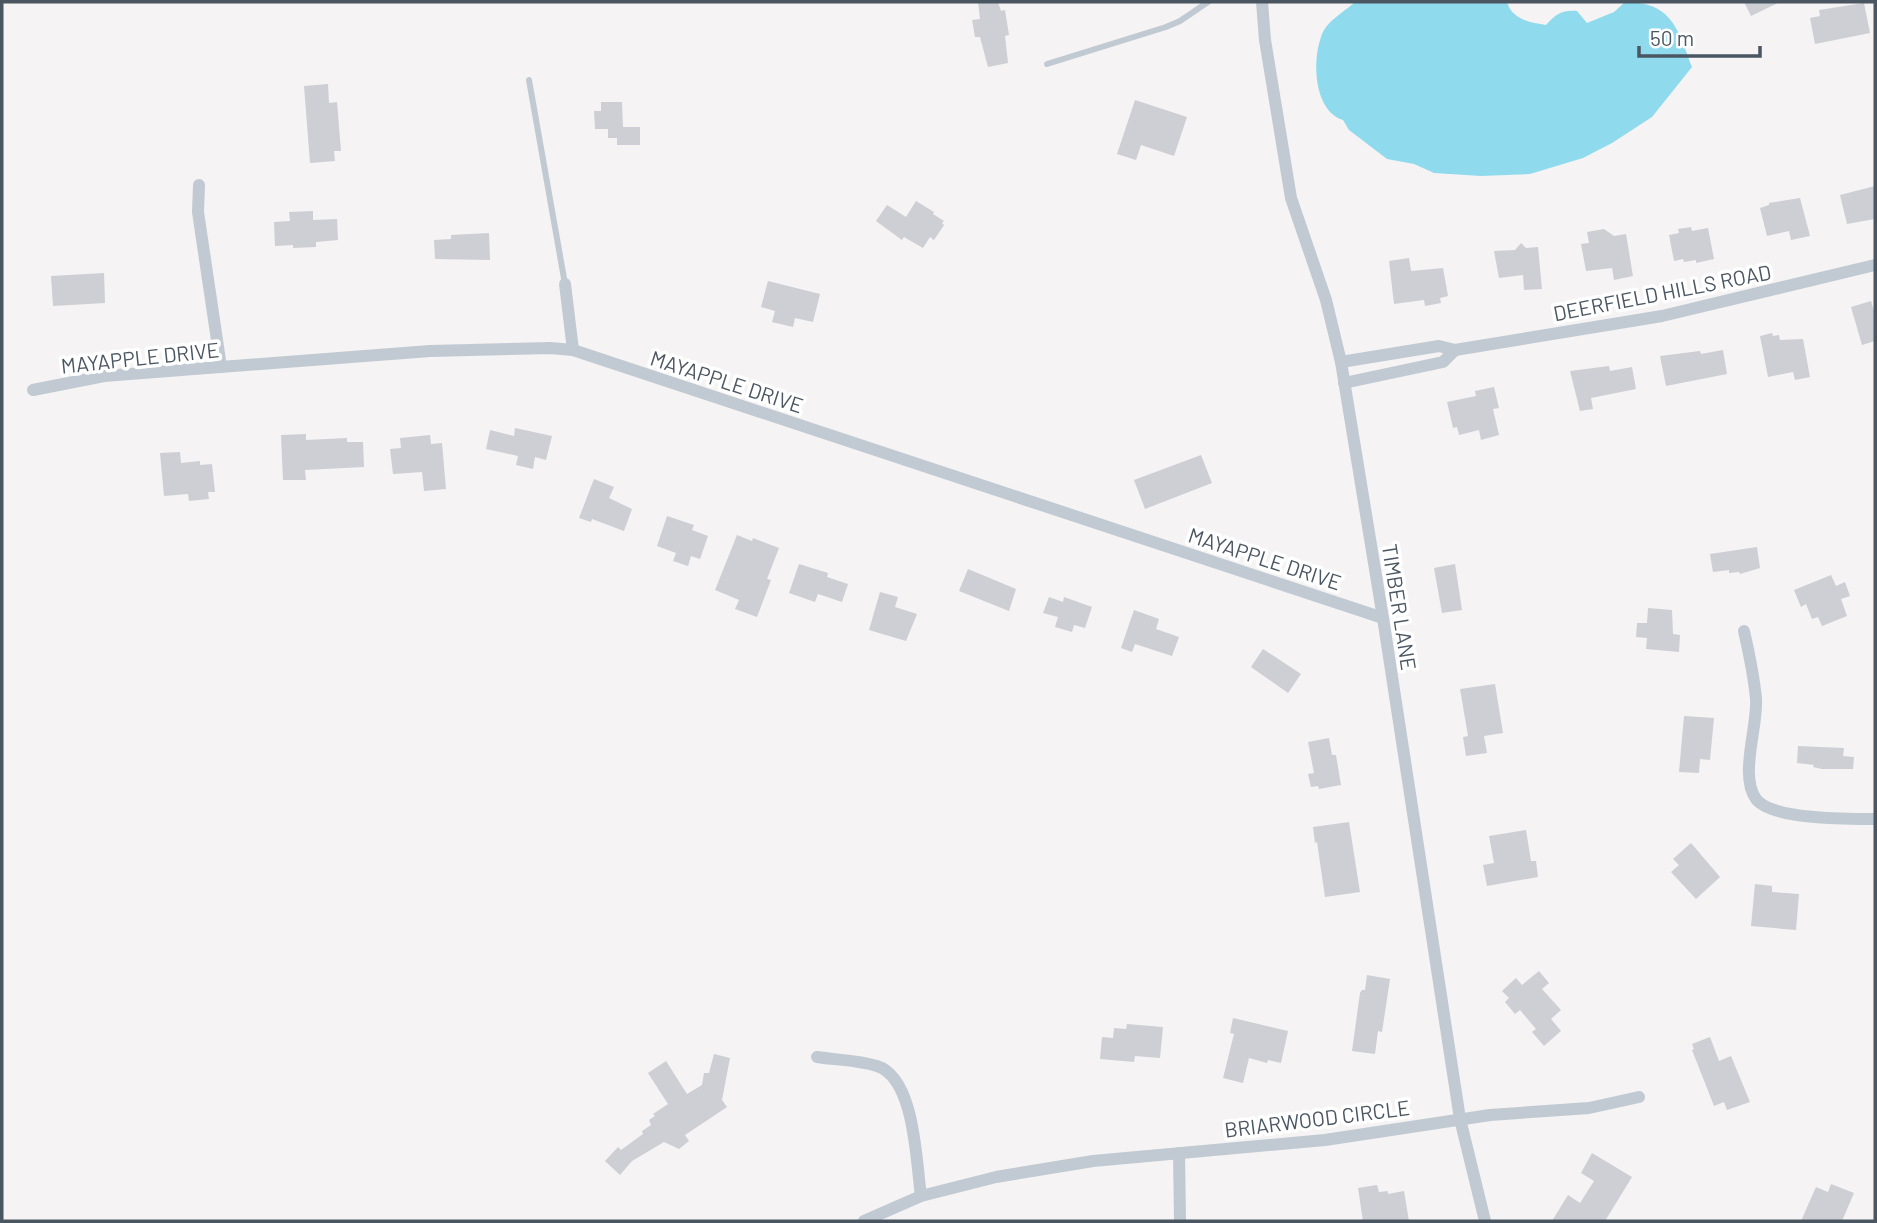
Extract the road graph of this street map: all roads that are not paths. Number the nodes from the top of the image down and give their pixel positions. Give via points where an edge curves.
1 (1208, 2) edge
2 (1262, 2) edge
3 (1048, 64) dead end
4 (529, 80) dead end
5 (199, 185) dead end
6 (1875, 265) edge
7 (565, 284) joint
8 (573, 350) junction
9 (1455, 350) junction
10 (1340, 362) junction
11 (221, 367) junction
12 (1344, 383) junction
13 (33, 390) dead end
14 (1383, 618) junction
15 (1744, 631) dead end
16 (1875, 819) edge
17 (817, 1057) dead end
18 (1639, 1097) dead end
19 (1460, 1119) junction
20 (1179, 1153) junction
21 (921, 1196) junction
22 (864, 1221) edge
23 (1180, 1221) edge
24 (1485, 1221) edge

1 - 3 lane via 1166,27
2 - 10 street, TIMBER LANE via 1291,198 1326,300
4 - 7 lane
5 - 11 street via 198,212
6 - 9 street, DEERFIELD HILLS ROAD via 1662,316
7 - 8 street
8 - 11 street, MAYAPPLE DRIVE via 430,351
8 - 14 street, MAYAPPLE DRIVE
9 - 10 street, DEERFIELD HILLS ROAD via 1439,346
9 - 12 street, DEERFIELD HILLS ROAD via 1443,362
10 - 12 street, TIMBER LANE
11 - 13 street, MAYAPPLE DRIVE via 104,376
12 - 14 street, TIMBER LANE
14 - 19 street, TIMBER LANE
15 - 16 street via 1756,702 1749,774 1756,799 1770,809 1790,813
17 - 21 street via 878,1066 895,1078 907,1102
18 - 19 street, BRIARWOOD CIRCLE via 1589,1108
19 - 20 street, BRIARWOOD CIRCLE via 1325,1140
19 - 24 street, TIMBER LANE
20 - 21 street, BRIARWOOD CIRCLE via 996,1177
20 - 23 street
21 - 22 street, BRIARWOOD CIRCLE

